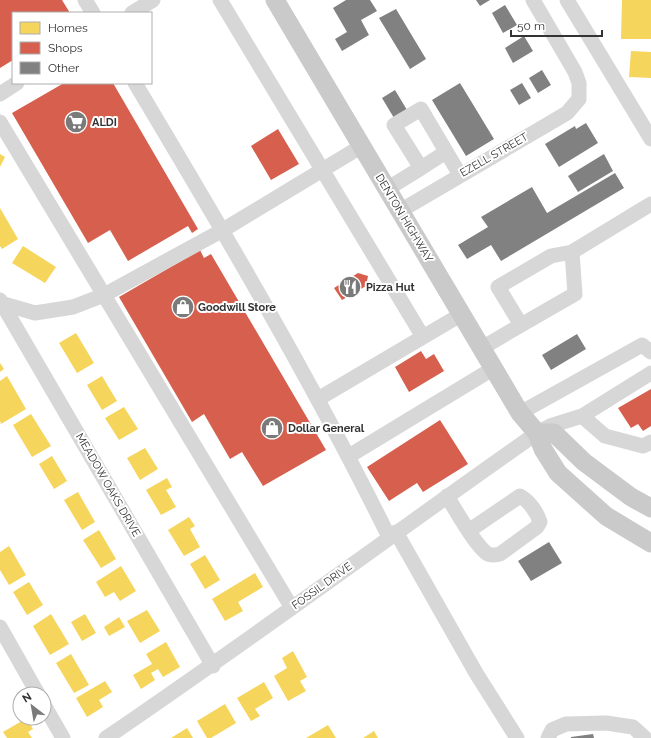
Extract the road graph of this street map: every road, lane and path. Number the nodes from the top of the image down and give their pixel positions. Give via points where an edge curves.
1 (85, 0) edge
2 (153, 0) edge
3 (220, 0) edge
4 (275, 0) edge
5 (533, 0) edge
6 (567, 0) edge
7 (92, 12) edge
8 (134, 12) edge
9 (15, 84) edge
10 (136, 84) edge
11 (0, 94) edge
12 (0, 122) edge
13 (651, 139) edge
14 (362, 146) junction
15 (446, 152) junction
16 (420, 168) junction
17 (323, 170) junction
18 (460, 175) junction
19 (387, 189) junction
20 (651, 204) edge
21 (400, 211) junction
22 (223, 230) junction
23 (572, 252) junction
24 (104, 295) junction
25 (2, 302) edge
26 (462, 314) junction
27 (521, 325) junction
28 (423, 337) junction
29 (482, 348) junction
30 (651, 352) edge
31 (494, 368) junction
32 (651, 373) edge
33 (651, 384) edge
34 (318, 399) junction
35 (520, 413) junction
36 (582, 416) junction
37 (537, 433) junction
38 (648, 443) edge
39 (349, 456) junction
40 (447, 496) junction
41 (648, 505) edge
42 (470, 530) junction
43 (393, 535) junction
44 (651, 543) edge
45 (292, 608) junction
46 (0, 627) edge
47 (213, 666) junction
48 (33, 686) edge
49 (52, 719) edge
50 (633, 733) edge
51 (63, 738) edge
52 (106, 738) edge
53 (517, 738) edge
54 (548, 738) edge
55 (645, 738) edge

1 - 7 street
2 - 8 street
3 - 17 street
4 - 14 main road, DENTON HIGHWAY
5 - 18 street, EZELL STREET via 575,72 579,82 579,98 567,113
6 - 13 street
9 - 11 street
10 - 22 street
12 - 24 street
14 - 17 street, MEADOW OAKS DRIVE
14 - 19 main road, DENTON HIGHWAY
15 - 16 street
15 - 16 street via 421,109 394,125
15 - 18 street
16 - 19 street
17 - 22 street, MEADOW OAKS DRIVE
17 - 28 street
18 - 21 street, EZELL STREET
19 - 21 main road, DENTON HIGHWAY
20 - 23 street
21 - 26 main road, DENTON HIGHWAY
22 - 24 street, MEADOW OAKS DRIVE
22 - 34 street
23 - 27 street via 575,294
23 - 27 street via 551,256 498,287
24 - 25 street, MEADOW OAKS DRIVE via 73,307 35,313
24 - 45 street
25 - 47 street, MEADOW OAKS DRIVE
26 - 28 street
26 - 29 main road, DENTON HIGHWAY
27 - 29 street
28 - 34 street
29 - 31 main road, DENTON HIGHWAY
30 - 35 street via 642,344
31 - 35 main road, DENTON HIGHWAY
31 - 39 street
32 - 36 street
33 - 36 street via 602,412
34 - 39 street
35 - 37 main road, DENTON HIGHWAY
36 - 37 street, FOSSIL DRIVE
36 - 38 street via 605,436
37 - 40 street, FOSSIL DRIVE
37 - 41 main road via 554,433 584,462
37 - 44 main road, DENTON HIGHWAY via 543,449 558,473 606,516
39 - 43 street
40 - 42 street
40 - 43 street, FOSSIL DRIVE
42 - 42 street via 487,554 493,556 500,554 537,527 540,522 526,499 520,496
43 - 45 street, FOSSIL DRIVE
43 - 53 street
45 - 47 street, FOSSIL DRIVE
46 - 48 street
47 - 52 street, FOSSIL DRIVE
49 - 51 street
50 - 54 street via 606,723 566,724 552,730
50 - 55 street

